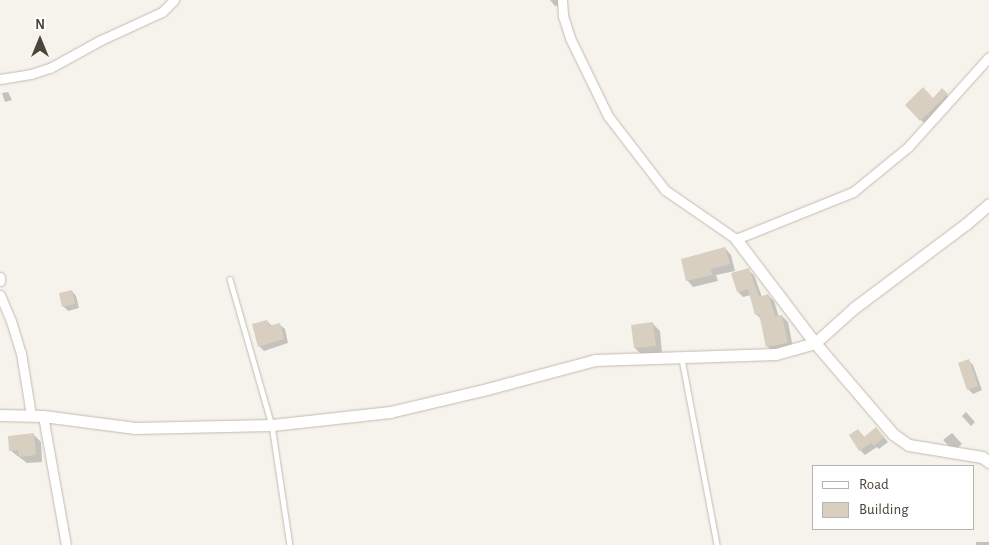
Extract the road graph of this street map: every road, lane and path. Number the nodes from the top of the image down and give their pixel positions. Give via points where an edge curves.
1 (174, 0) edge
2 (562, 0) edge
3 (989, 57) edge
4 (0, 79) edge
5 (989, 204) edge
6 (736, 239) junction
7 (0, 277) edge
8 (230, 279) dead end
9 (0, 281) edge
10 (0, 295) edge
11 (816, 343) junction
12 (681, 355) junction
13 (0, 415) edge
14 (30, 415) junction
15 (43, 416) junction
16 (272, 424) junction
17 (989, 462) edge
18 (66, 545) edge
19 (290, 545) edge
20 (717, 545) edge

1 - 4 street via 162,12 50,68
2 - 6 street via 562,16 570,38 608,116 665,190
3 - 6 street via 908,147 853,192
5 - 11 street via 854,308
6 - 11 street
7 - 9 street
8 - 16 lane
10 - 14 street via 21,353
11 - 12 street via 776,354
11 - 17 street via 893,434 909,445 982,457
12 - 16 street via 595,360 390,412
12 - 20 lane
13 - 14 street
14 - 15 street
15 - 16 street via 135,428
15 - 18 street
16 - 19 lane

